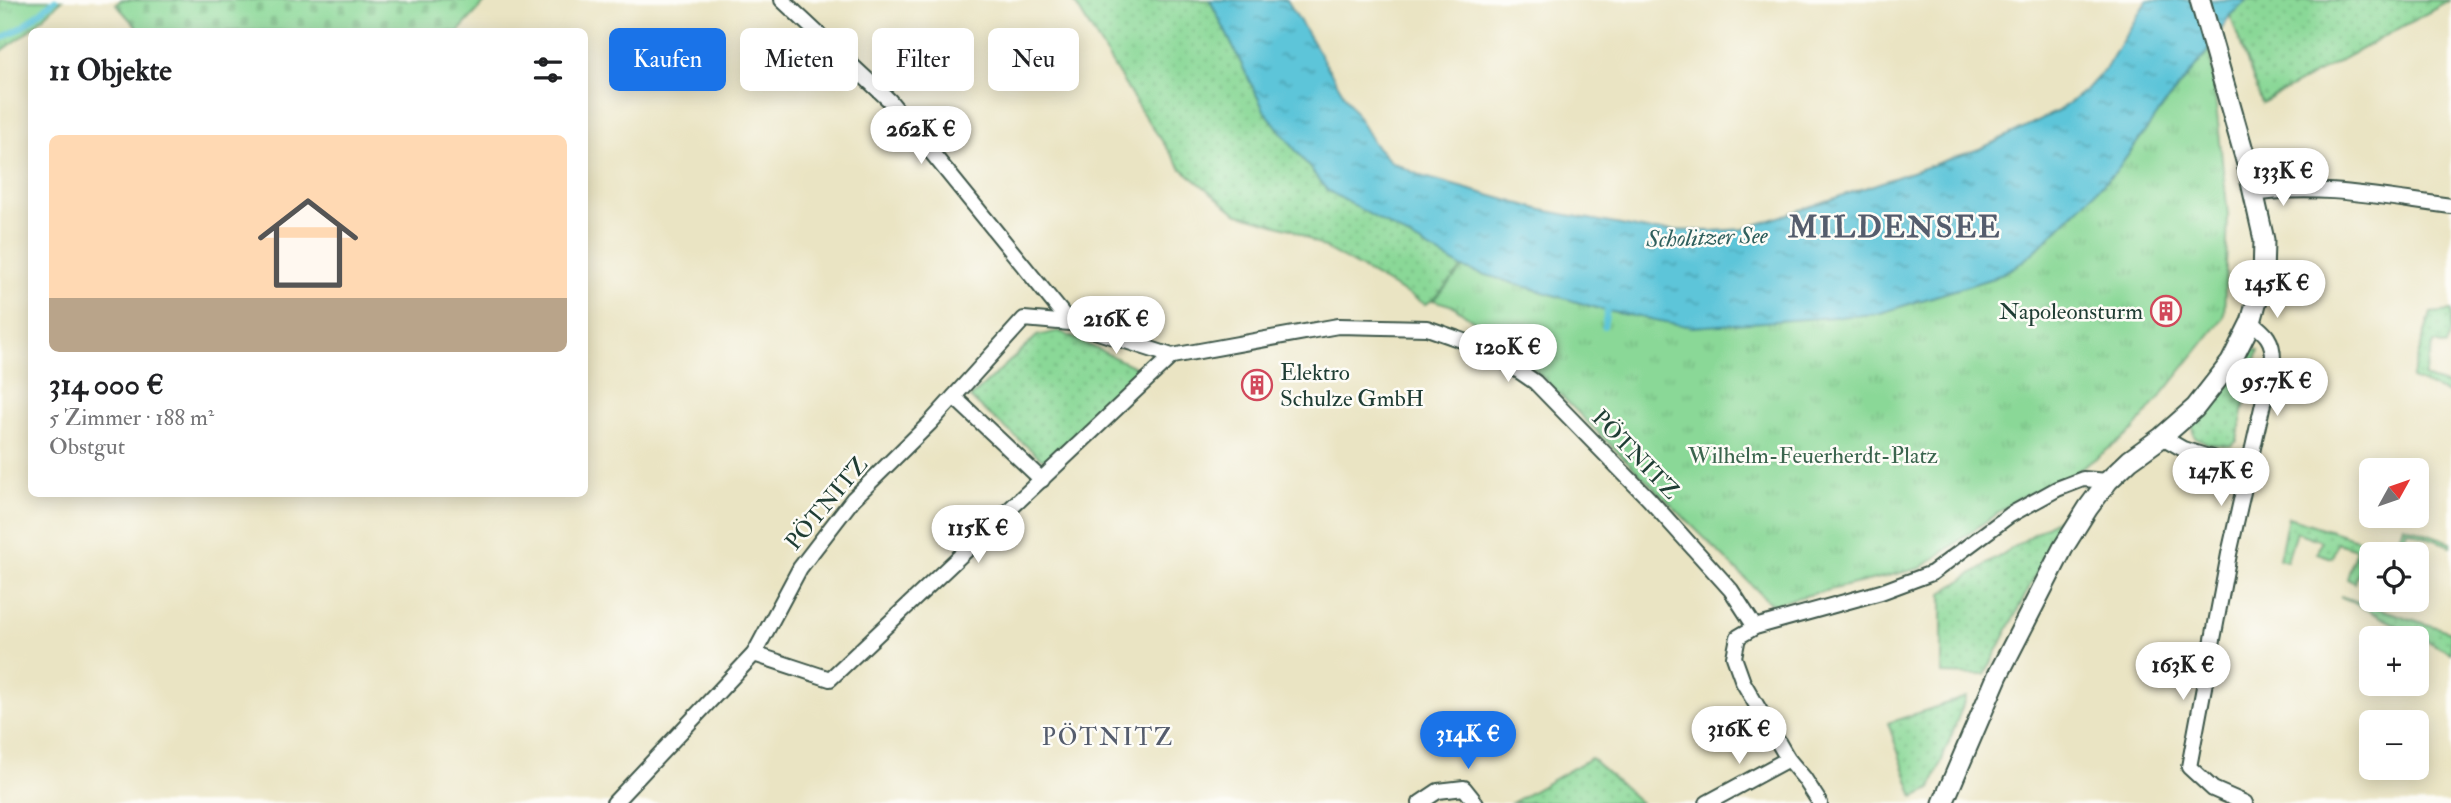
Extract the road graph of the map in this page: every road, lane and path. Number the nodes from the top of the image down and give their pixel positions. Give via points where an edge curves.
1 (782, 0) edge
2 (2200, 0) edge
3 (2255, 194) junction
4 (2451, 206) edge
5 (2251, 322) junction
6 (1070, 323) junction
7 (1172, 356) junction
8 (954, 397) junction
9 (2162, 437) junction
10 (2247, 469) junction
11 (1042, 480) junction
12 (2108, 481) junction
13 (1755, 627) junction
14 (754, 654) junction
15 (1788, 759) junction
16 (614, 803) edge
17 (1420, 803) edge
18 (1476, 803) edge
19 (1707, 803) edge
20 (1819, 803) edge
21 (1943, 803) edge
22 (2245, 803) edge

1 - 6 street via 890,100
2 - 3 street
3 - 4 street via 2334,191
3 - 5 street via 2264,240 2263,278
5 - 9 street via 2216,383
5 - 10 street via 2266,333 2273,345 2273,359
6 - 7 street, PÖTNITZ
6 - 8 street, PÖTNITZ via 1024,319
7 - 11 street
7 - 13 street, PÖTNITZ via 1338,326 1427,328 1487,349 1535,382 1649,499 1731,590
8 - 11 street
8 - 14 street, PÖTNITZ via 853,499 800,568
9 - 10 street via 2183,449
9 - 12 street
10 - 22 street via 2189,767 2213,789
11 - 14 street via 830,679
12 - 13 street via 2083,479 2057,489 2010,515 1932,573
12 - 21 street via 2063,548 1998,675
13 - 15 street via 1738,638 1734,657 1743,682
14 - 16 street, PÖTNITZ
15 - 19 street
15 - 20 street
17 - 18 street via 1438,790 1464,788

